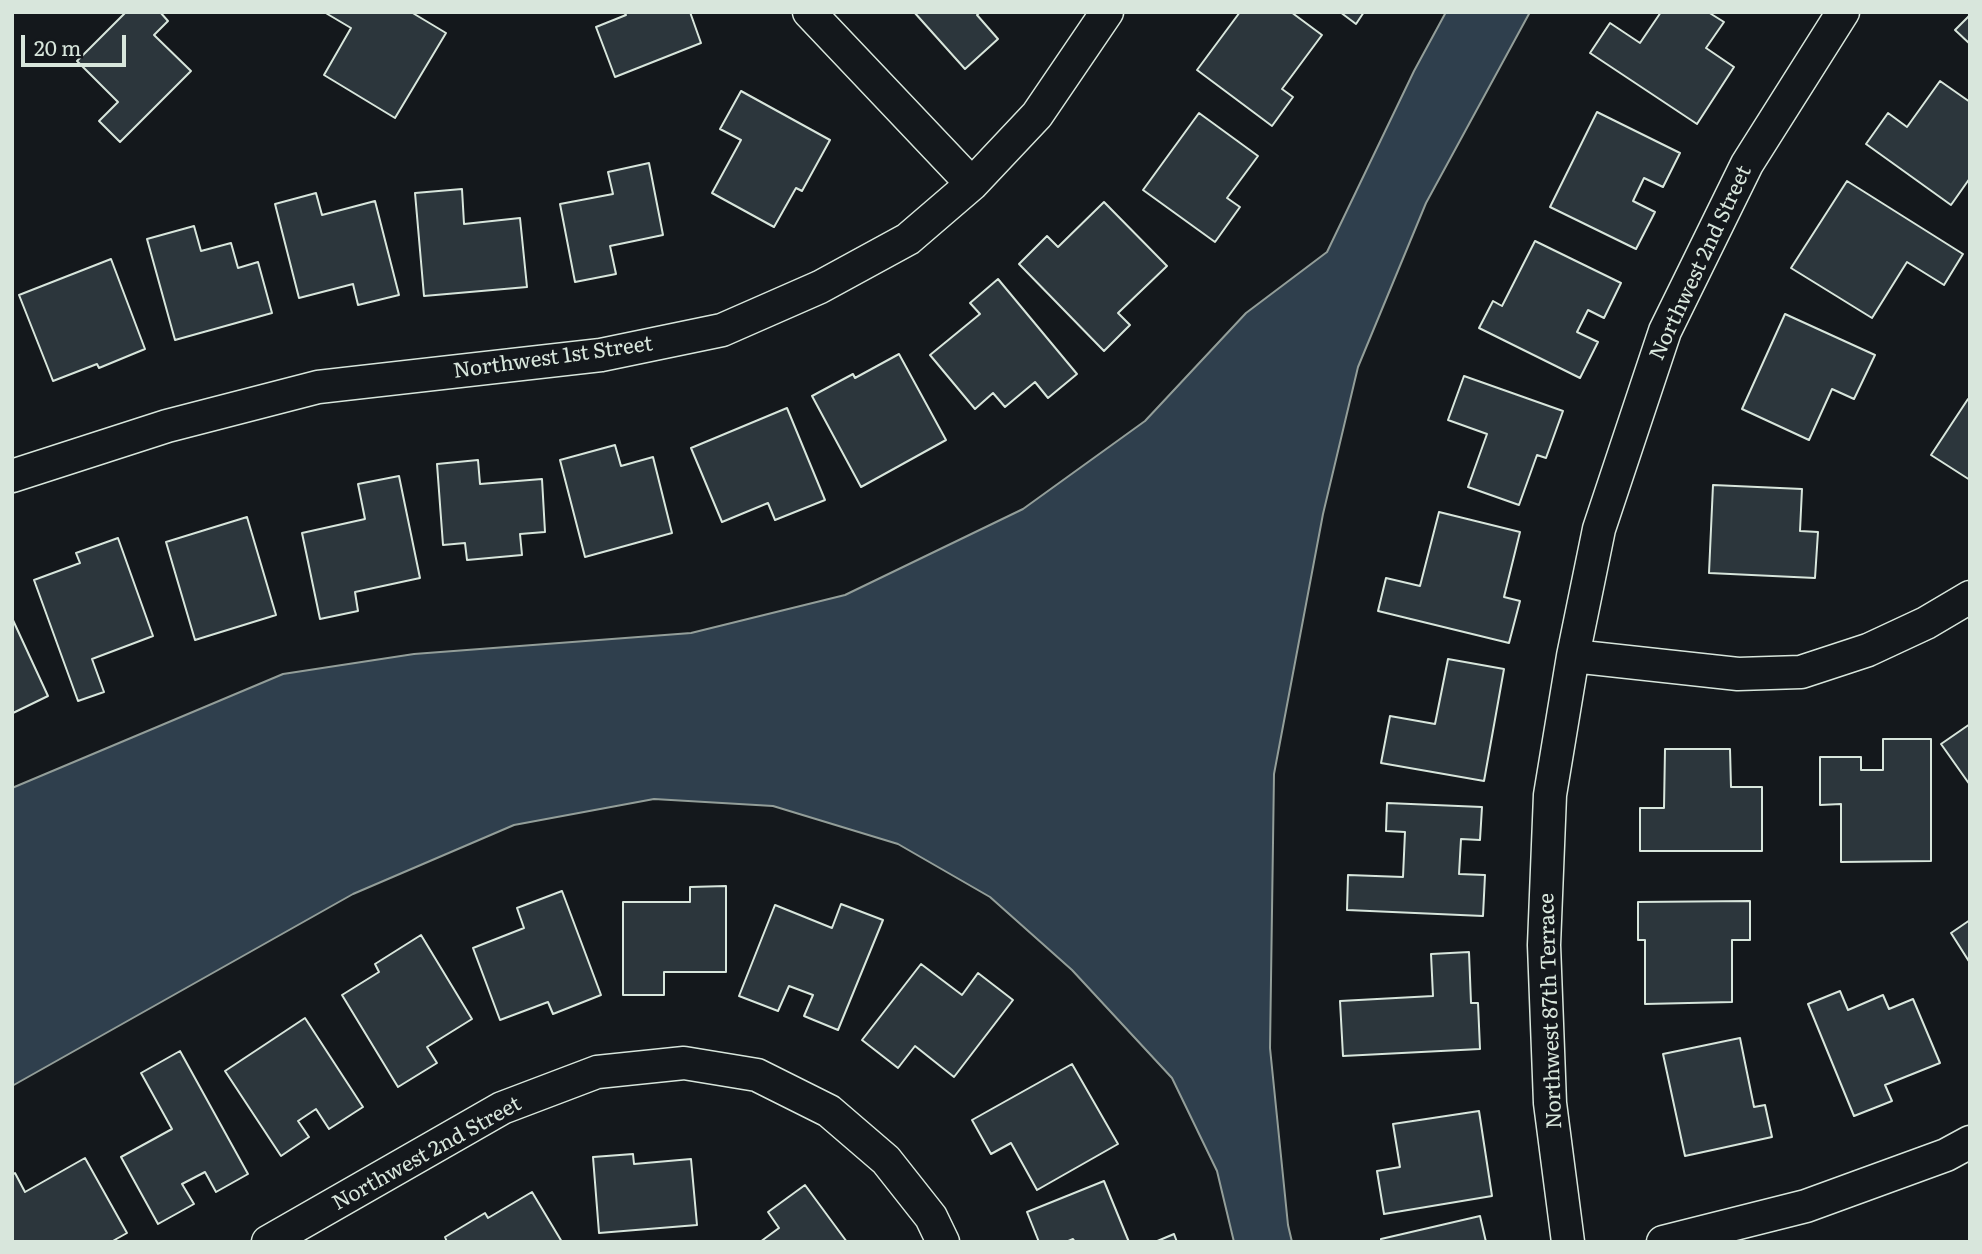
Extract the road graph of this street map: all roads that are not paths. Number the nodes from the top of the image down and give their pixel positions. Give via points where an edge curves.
1 (809, 12) edge
2 (1107, 12) edge
3 (1843, 12) edge
4 (972, 184) junction
5 (12, 477) edge
6 (1970, 597) edge
7 (1573, 656) junction
8 (1970, 1142) edge
9 (268, 1242) edge
10 (943, 1242) edge
11 (1568, 1242) edge
12 (1663, 1242) edge

1 - 4 street
2 - 4 street, Northwest 1st Street via 1037,115
3 - 7 street, Northwest 2nd Street via 1746,164 1665,331 1599,529
4 - 5 street, Northwest 1st Street via 908,239 820,287 722,330 601,355 318,387 167,426
6 - 7 street via 1868,650 1801,672 1738,674
7 - 11 street, Northwest 87th Terrace via 1549,795 1544,945 1550,1103
8 - 12 street via 1806,1206
9 - 10 street, Northwest 2nd Street via 502,1108 597,1072 684,1063 757,1075 829,1111 886,1160 931,1217

